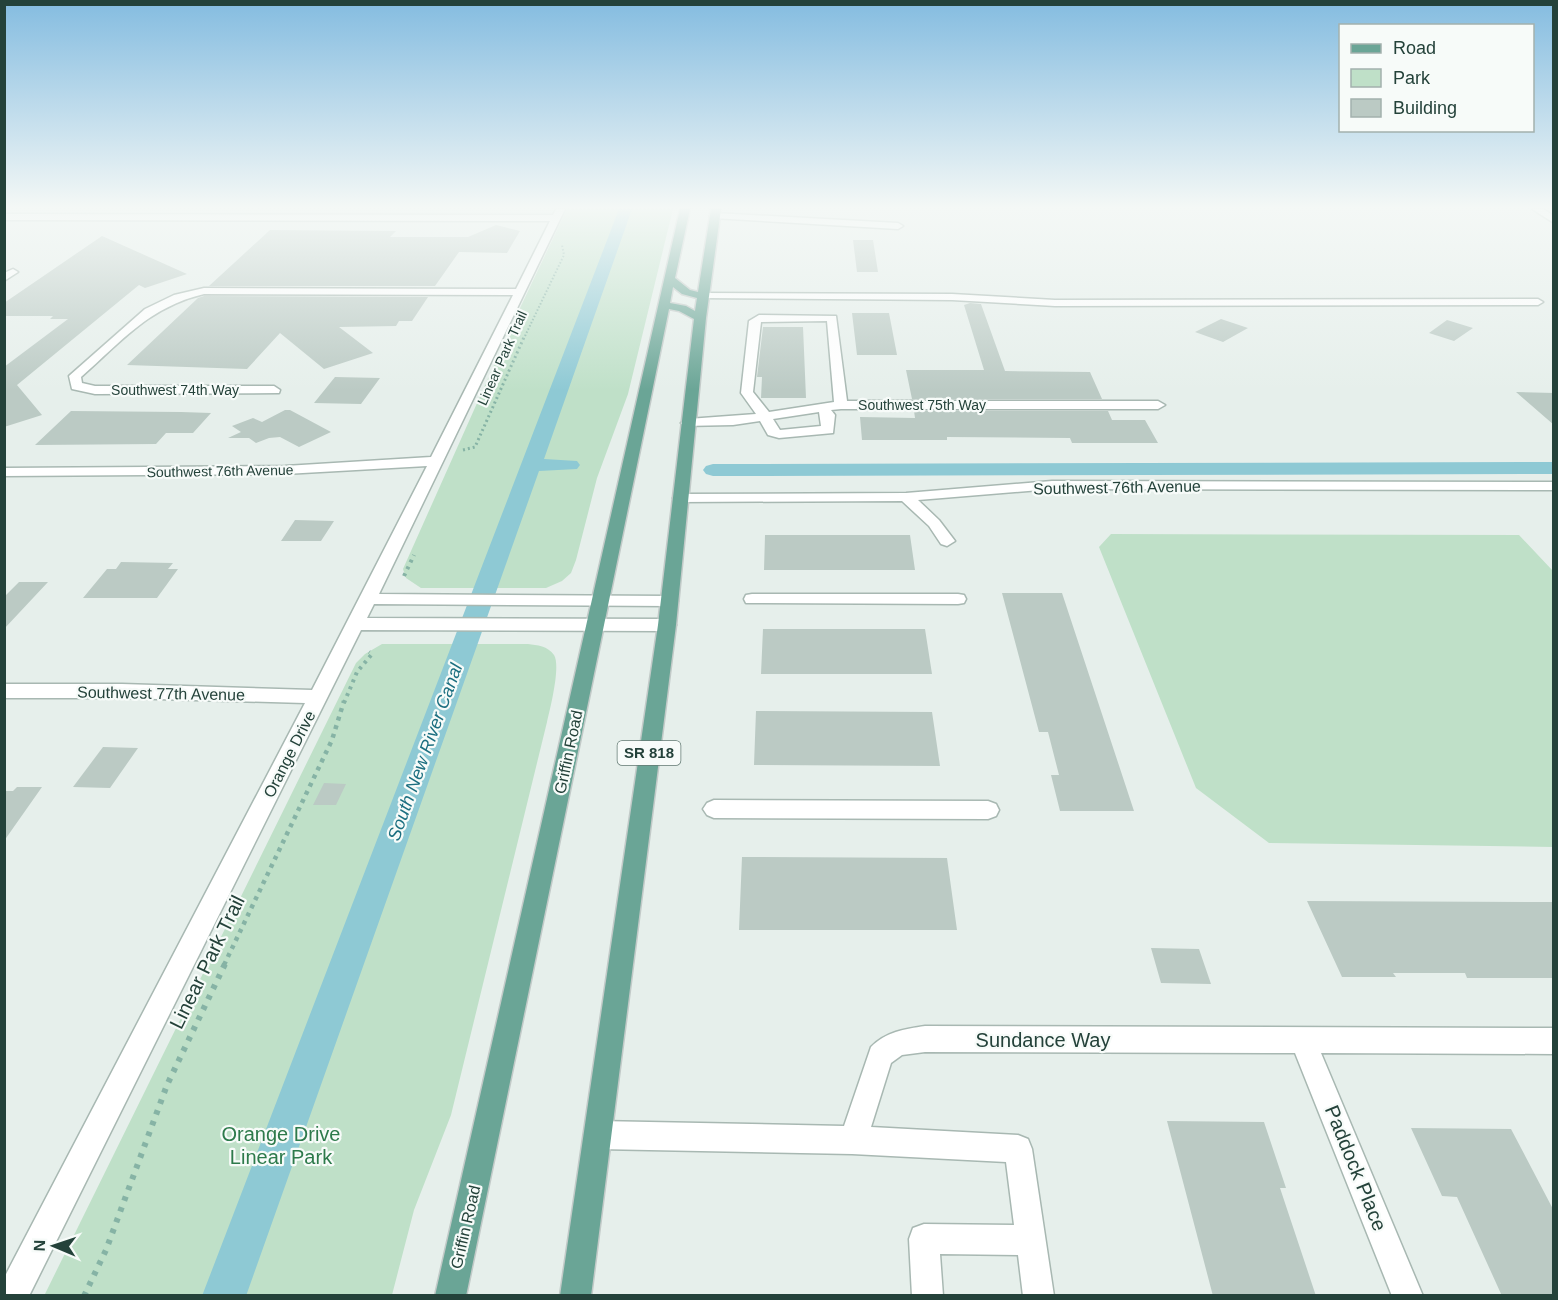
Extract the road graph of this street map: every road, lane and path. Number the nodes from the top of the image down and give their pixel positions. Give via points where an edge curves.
1 (530, 270) edge
2 (557, 270) edge
3 (672, 270) edge
4 (707, 270) edge
5 (670, 279) junction
6 (518, 292) junction
7 (703, 296) junction
8 (1538, 302) dead end
9 (665, 305) junction
10 (700, 318) junction
11 (274, 390) dead end
12 (841, 405) junction
13 (1158, 405) dead end
14 (824, 409) junction
15 (765, 416) junction
16 (688, 423) junction
17 (470, 447) dead end
18 (436, 461) junction
19 (4, 472) edge
20 (1554, 486) edge
21 (906, 497) junction
22 (680, 498) junction
23 (947, 541) dead end
24 (368, 599) junction
25 (752, 599) dead end
26 (958, 599) dead end
27 (601, 601) junction
28 (669, 601) junction
29 (355, 624) junction
30 (596, 625) junction
31 (667, 626) junction
32 (369, 652) dead end
33 (4, 691) edge
34 (318, 697) junction
35 (714, 809) dead end
36 (988, 810) dead end
37 (1303, 1040) junction
38 (1554, 1041) edge
39 (598, 1135) junction
40 (852, 1140) junction
41 (1031, 1240) junction
42 (12, 1296) edge
43 (84, 1296) edge
44 (450, 1296) edge
45 (575, 1296) edge
46 (928, 1296) edge
47 (1039, 1296) edge
48 (1408, 1296) edge

1 - 6 street, Orange Drive
2 - 17 path, Linear Park Trail via 475,447
3 - 5 main road, Griffin Road
4 - 7 main road, SR 818
5 - 7 main road via 686,292
5 - 9 main road, Griffin Road
6 - 11 street, Southwest 74th Way via 204,291 178,297 148,311 75,376 76,386 95,390
6 - 18 street, Orange Drive
7 - 8 street via 952,297 1055,303
7 - 10 main road, SR 818
9 - 10 main road via 682,308
9 - 27 main road, Griffin Road
10 - 16 main road, SR 818
12 - 13 street, Southwest 75th Way
12 - 14 street, Southwest 75th Way
12 - 15 street via 832,318 759,318 755,321 747,393
14 - 15 street, Southwest 75th Way
14 - 15 street via 828,430 780,434 772,432
15 - 16 street, Southwest 75th Way
16 - 22 main road, SR 818
18 - 19 street, Southwest 76th Avenue via 273,470
18 - 24 street, Orange Drive
20 - 21 street, Southwest 76th Avenue via 1052,486
21 - 22 street, Southwest 76th Avenue
21 - 23 street
22 - 28 main road, SR 818
24 - 27 street
24 - 29 street, Orange Drive
25 - 26 street
27 - 28 street
27 - 30 main road, Griffin Road
28 - 31 main road, SR 818
29 - 30 street
29 - 34 street, Orange Drive
30 - 31 street
30 - 44 main road, Griffin Road
31 - 39 main road, SR 818
32 - 43 path, Linear Park Trail via 372,654 363,661 350,686 332,740 167,1085 106,1250
33 - 34 street, Southwest 77th Avenue
34 - 42 street, Orange Drive
35 - 36 street
37 - 38 street, Sundance Way
37 - 40 street, Sundance Way via 901,1042 880,1056
37 - 48 street, Paddock Place
39 - 40 street
39 - 45 main road, SR 818
40 - 41 street via 1018,1149
41 - 46 street via 924,1239
41 - 47 street

